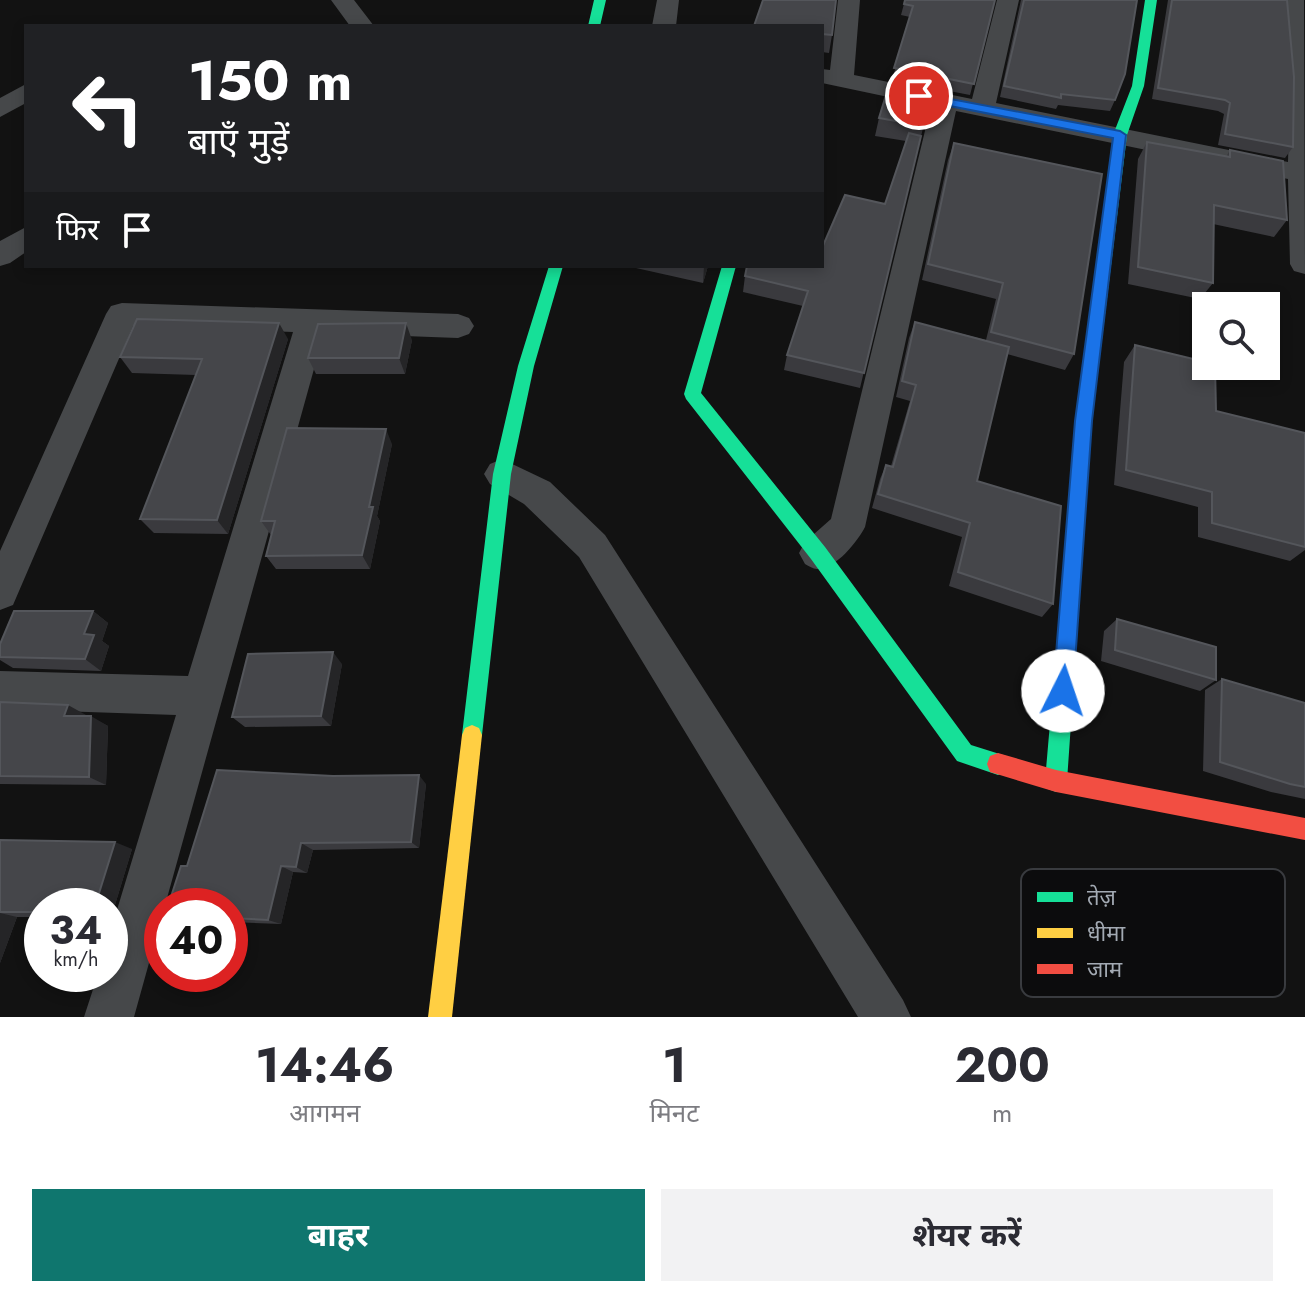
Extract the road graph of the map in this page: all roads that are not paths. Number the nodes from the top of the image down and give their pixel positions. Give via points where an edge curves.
1 (342, 0) edge
2 (600, 0) edge
3 (668, 0) edge
4 (849, 0) edge
5 (1008, 0) edge
6 (1151, 0) edge
7 (1293, 0) edge
8 (360, 24) edge
9 (594, 24) edge
10 (664, 24) edge
11 (832, 78) edge
12 (24, 93) edge
13 (945, 102) junction
14 (0, 109) edge
15 (982, 110) junction
16 (1120, 135) junction
17 (1303, 173) edge
18 (24, 238) edge
19 (0, 256) edge
20 (1305, 264) edge
21 (728, 268) edge
22 (550, 277) edge
23 (312, 321) junction
24 (458, 326) dead end
25 (502, 474) junction
26 (818, 553) junction
27 (0, 593) edge
28 (0, 690) edge
29 (203, 696) junction
30 (1056, 781) junction
31 (1305, 829) edge
32 (109, 1017) edge
33 (440, 1017) edge
34 (886, 1017) edge

1 - 8 street
2 - 9 street
3 - 10 street
4 - 11 street
5 - 15 street
6 - 16 street via 1138,86
7 - 17 street via 1303,88
11 - 13 street
12 - 14 street
13 - 15 street
13 - 26 street via 847,527
15 - 16 street
16 - 17 street
16 - 30 street via 1084,421
17 - 20 street
18 - 19 street
21 - 26 street via 692,394
22 - 25 street
23 - 24 street
23 - 27 street via 122,314
23 - 29 street
25 - 33 street
25 - 34 street via 537,493 592,546
26 - 30 street via 964,754
28 - 29 street
29 - 32 street
30 - 31 street

